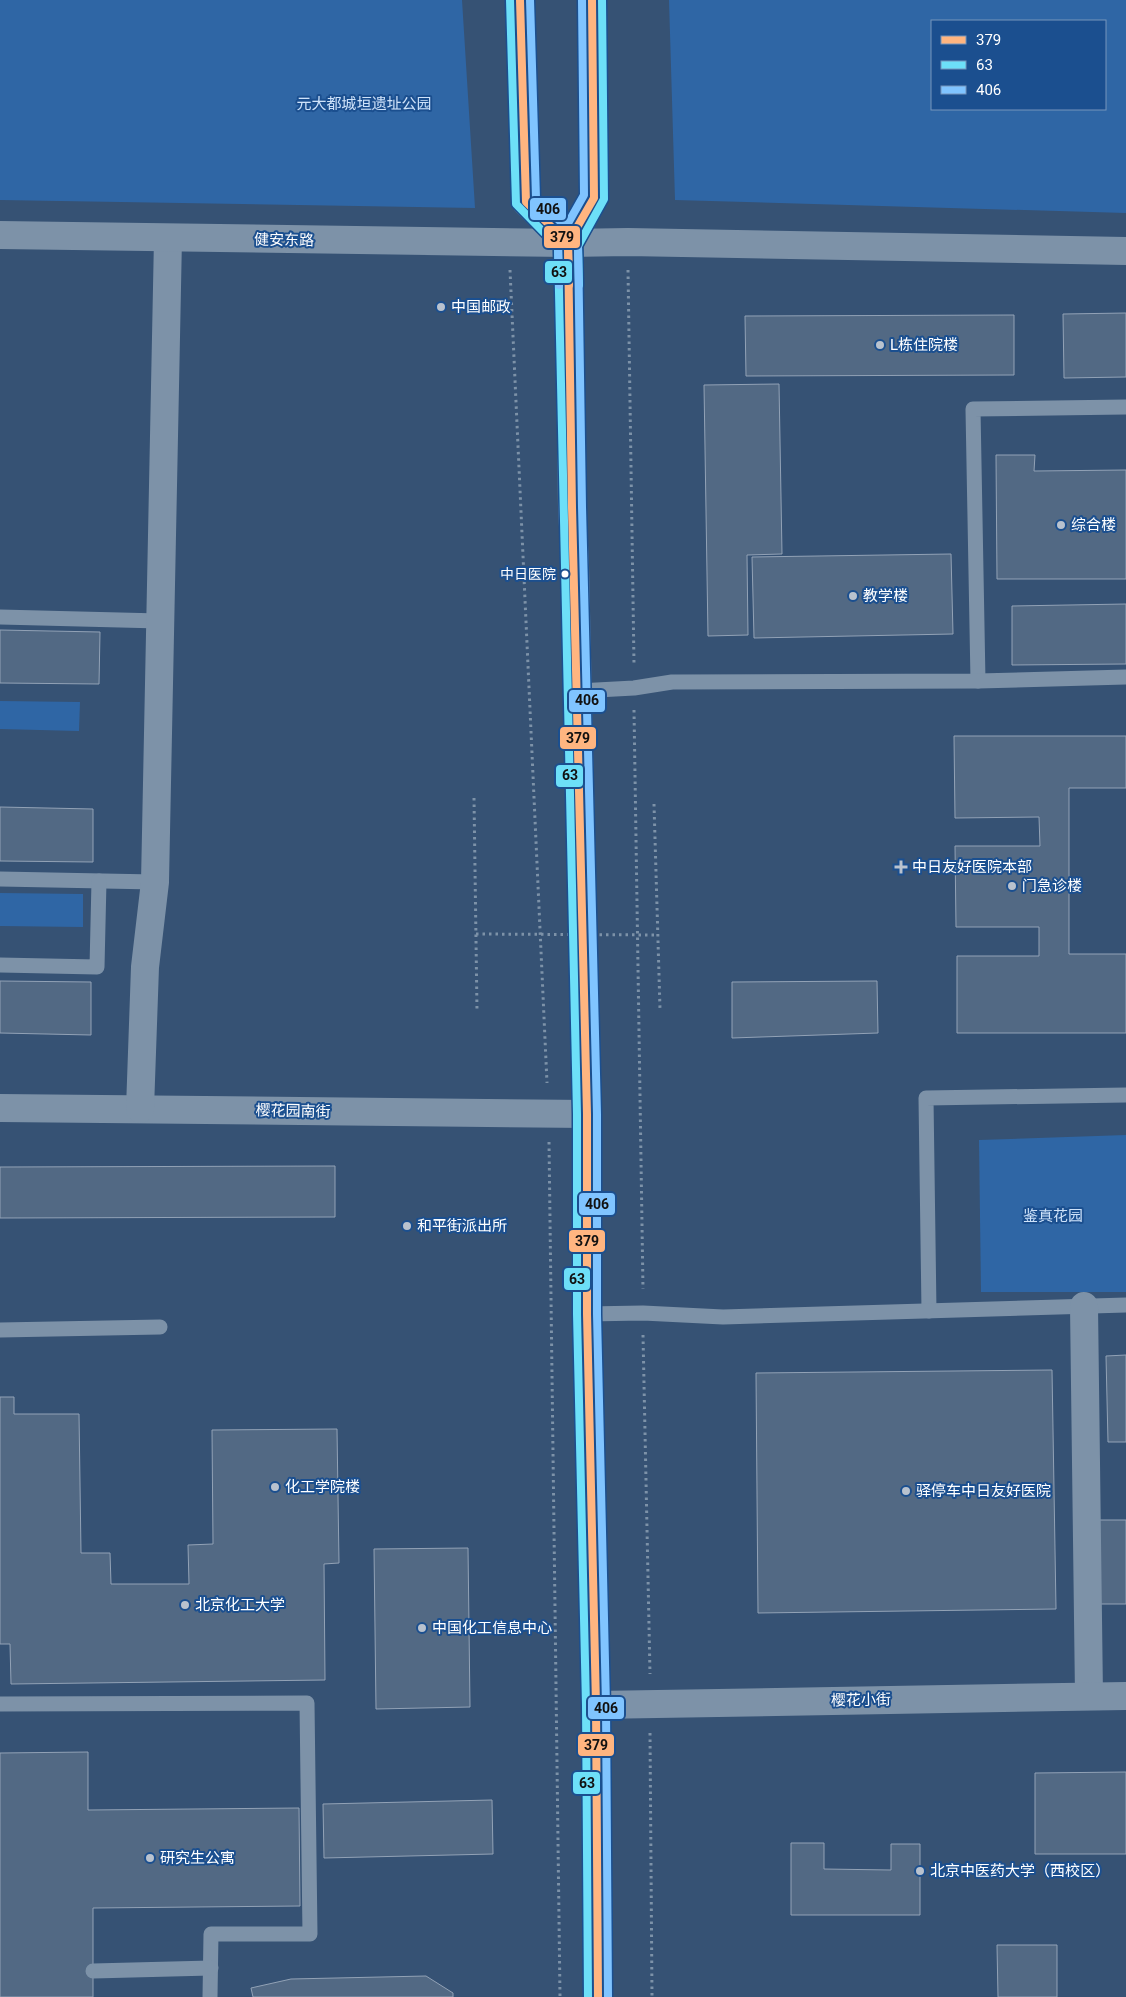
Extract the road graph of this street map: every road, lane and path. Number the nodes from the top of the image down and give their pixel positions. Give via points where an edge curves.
1 (520, 0) edge
2 (592, 0) edge
3 (0, 235) edge
4 (168, 238) junction
5 (628, 242) junction
6 (509, 243) junction
7 (568, 243) junction
8 (1126, 252) edge
9 (1126, 407) edge
10 (0, 617) edge
11 (160, 621) junction
12 (1126, 677) edge
13 (978, 681) junction
14 (634, 688) junction
15 (578, 691) junction
16 (474, 798) dead end
17 (654, 804) dead end
18 (0, 879) edge
19 (99, 880) junction
20 (155, 882) junction
21 (476, 934) junction
22 (658, 936) junction
23 (0, 965) edge
24 (660, 1009) dead end
25 (477, 1011) dead end
26 (1126, 1095) edge
27 (0, 1108) edge
28 (140, 1109) junction
29 (548, 1113) junction
30 (587, 1114) junction
31 (1126, 1305) edge
32 (1084, 1306) junction
33 (929, 1311) junction
34 (643, 1313) junction
35 (587, 1314) junction
36 (160, 1327) dead end
37 (0, 1330) edge
38 (1089, 1696) junction
39 (1126, 1696) edge
40 (0, 1704) edge
41 (650, 1704) junction
42 (596, 1705) junction
43 (211, 1968) junction
44 (93, 1971) dead end
45 (210, 1997) edge
46 (560, 1997) edge
47 (598, 1997) edge
48 (652, 1997) edge

1 - 7 street via 526,202
2 - 7 street via 594,198
3 - 4 street, 健安东路
4 - 6 street, 健安东路
4 - 11 street
5 - 7 street, 健安东路
5 - 8 street, 健安东路
5 - 14 path
6 - 7 street, 健安东路
6 - 29 path
7 - 15 street
9 - 13 lane via 973,410
10 - 11 lane
11 - 20 street
12 - 13 lane
13 - 14 lane via 672,682
14 - 15 lane
14 - 34 path
15 - 30 street
16 - 21 path
17 - 22 path
18 - 19 lane
19 - 20 lane
19 - 23 lane via 96,967
20 - 28 street via 145,966
21 - 22 path, bridge
21 - 25 path
22 - 24 path
26 - 33 lane via 926,1098
27 - 28 street, 樱花园南街
28 - 29 street, 樱花园南街
29 - 30 street, 樱花园南街
29 - 46 path
30 - 35 street
31 - 32 lane
32 - 33 lane
32 - 38 street
33 - 34 lane via 723,1318
34 - 35 lane
34 - 41 path
35 - 42 street
36 - 37 lane
38 - 39 street, 樱花小街
38 - 41 street, 樱花小街
40 - 43 lane via 307,1703 310,1934 211,1934
41 - 42 street, 樱花小街
41 - 48 path
42 - 47 street
43 - 44 lane
43 - 45 lane

